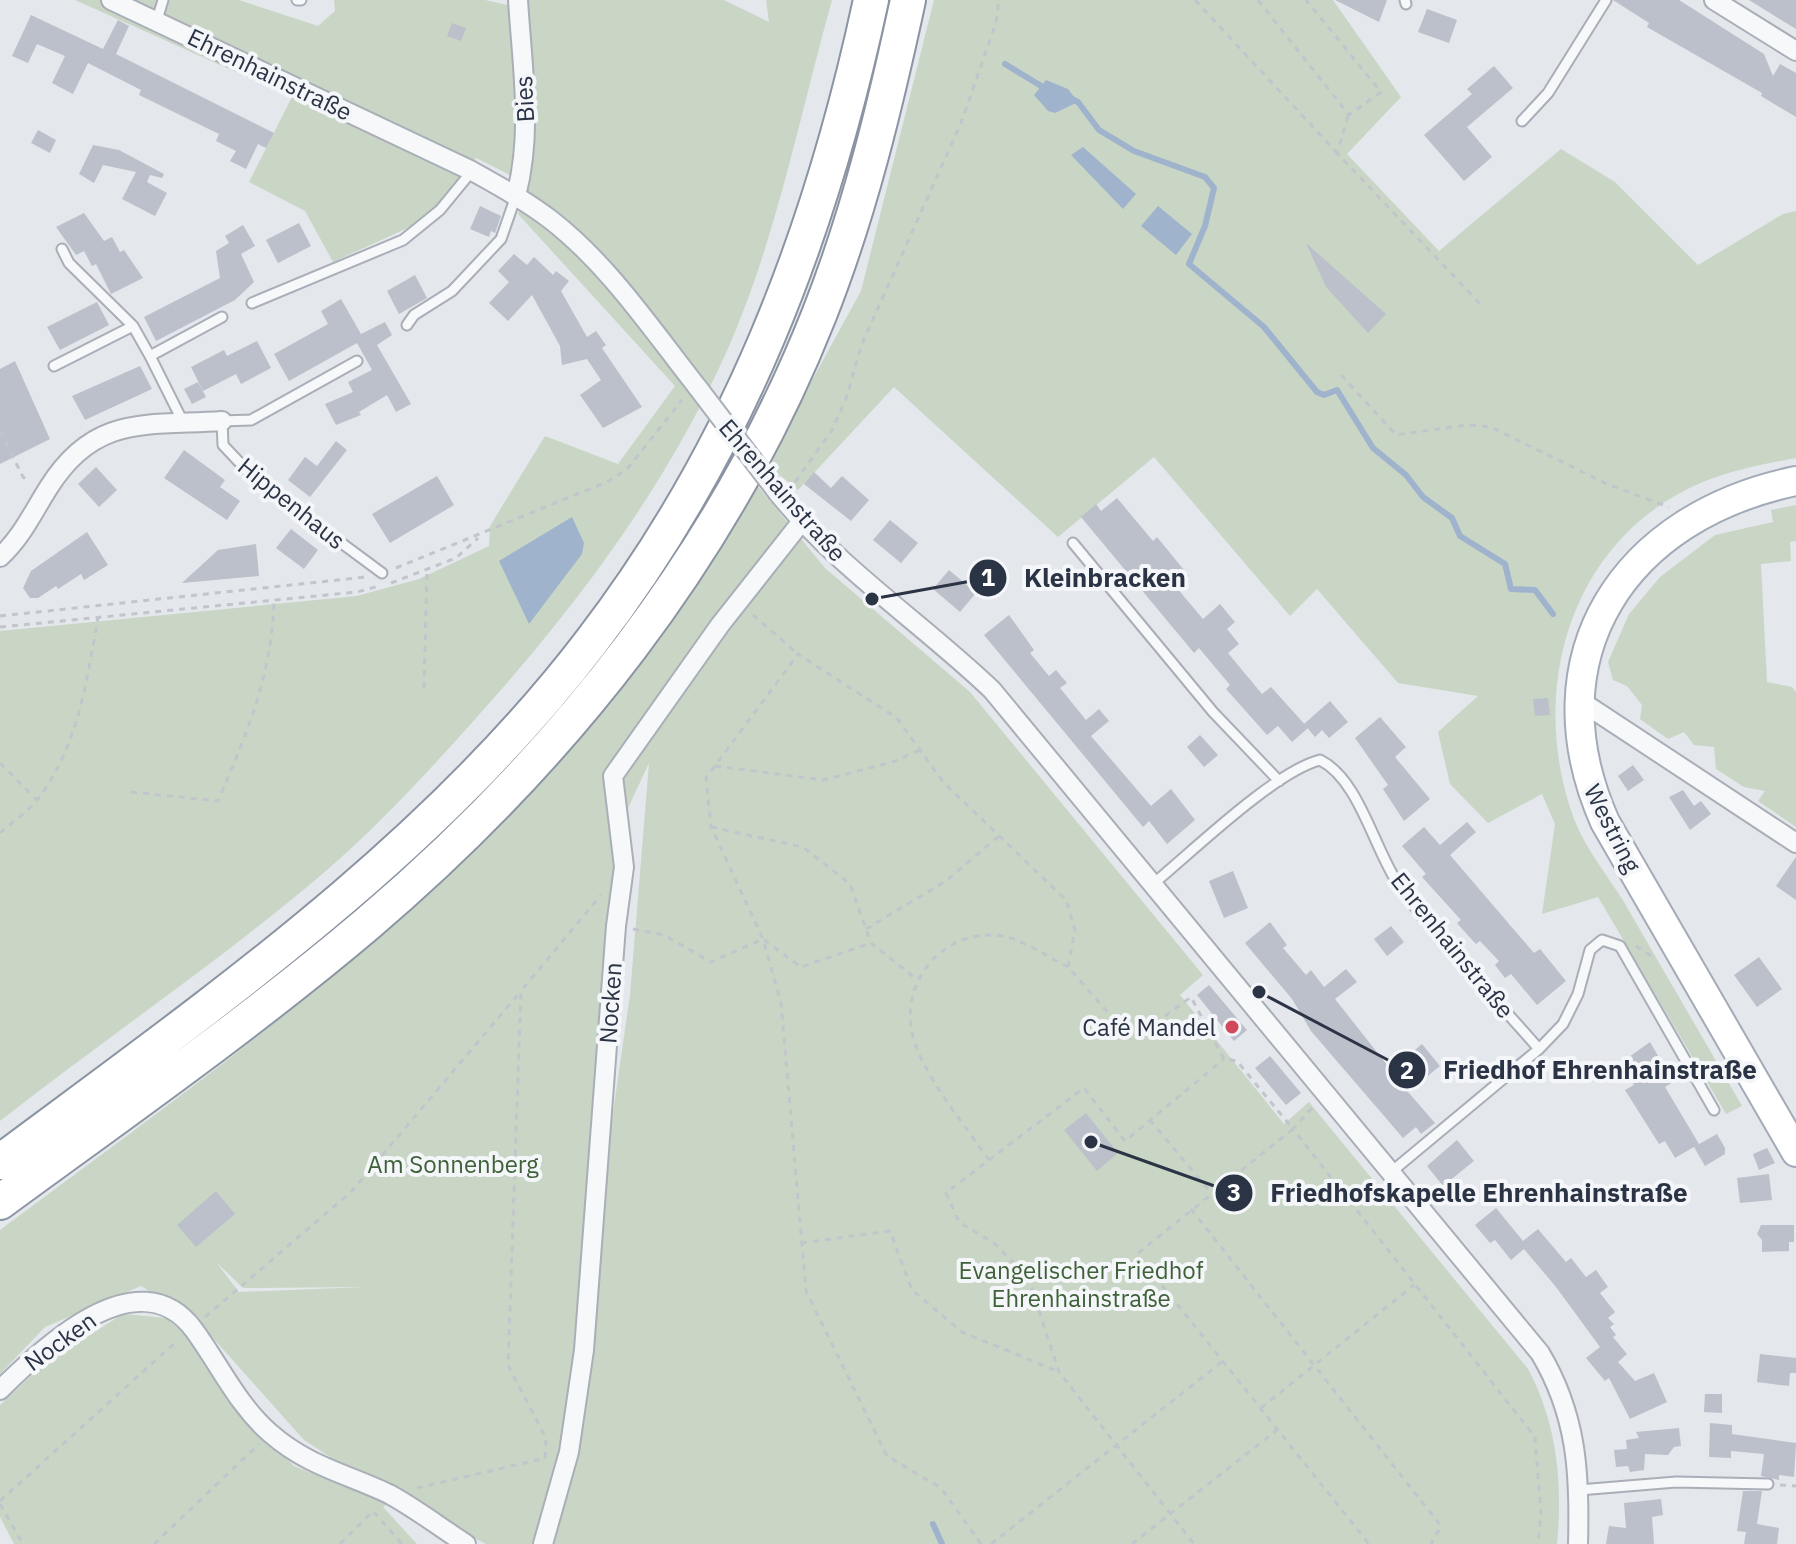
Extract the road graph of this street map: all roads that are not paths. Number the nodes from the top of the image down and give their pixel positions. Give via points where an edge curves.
1 (111, 0) edge
2 (163, 0) edge
3 (518, 0) edge
4 (871, 0) edge
5 (908, 0) edge
6 (1606, 0) edge
7 (1714, 0) edge
8 (157, 20) junction
9 (1796, 51) edge
10 (1522, 121) dead end
11 (472, 171) junction
12 (516, 196) junction
13 (62, 249) dead end
14 (252, 303) dead end
15 (222, 317) dead end
16 (407, 325) dead end
17 (133, 326) junction
18 (150, 356) junction
19 (357, 361) dead end
20 (54, 366) dead end
21 (222, 421) junction
22 (184, 424) junction
23 (1796, 481) edge
24 (802, 521) junction
25 (1073, 543) dead end
26 (0, 557) edge
27 (382, 573) dead end
28 (1579, 700) junction
29 (1279, 781) junction
30 (1796, 843) edge
31 (1153, 884) junction
32 (1539, 1049) junction
33 (1714, 1110) dead end
34 (1796, 1152) edge
35 (0, 1162) edge
36 (1390, 1173) junction
37 (0, 1202) edge
38 (0, 1390) edge
39 (1768, 1484) dead end
40 (1579, 1490) junction
41 (466, 1544) edge
42 (543, 1544) edge
43 (1578, 1544) edge

1 - 8 street, Ehrenhainstraße
2 - 8 lane
3 - 12 street, Bies via 526,124 525,165
4 - 35 highway via 823,193 785,299 694,488 590,644 454,795 340,899
5 - 37 highway via 857,205 818,316 726,505 620,664 560,737 368,923 246,1022
6 - 10 lane via 1548,93
7 - 9 street
8 - 11 street, Ehrenhainstraße
11 - 12 street, Ehrenhainstraße
11 - 14 lane via 440,210 403,240
12 - 16 lane via 501,239 452,291
12 - 24 street, Ehrenhainstraße, bridge via 593,258
13 - 17 lane via 69,263
15 - 18 lane
17 - 18 lane
17 - 20 lane
18 - 22 lane
19 - 21 lane, Hippenhaus via 251,420
21 - 22 street, Hippenhaus
21 - 27 lane, Hippenhaus via 223,445 255,479
22 - 26 street, Hippenhaus via 106,432 72,455 28,525
23 - 28 main road, Westring via 1736,496 1695,516 1654,546 1602,614 1589,646
24 - 31 street, Ehrenhainstraße via 852,571 992,690
24 - 42 street, Nocken via 613,776 624,867 584,1350 569,1452
25 - 29 lane via 1213,712
28 - 30 street
28 - 34 main road, Westring via 1579,736 1589,786 1605,822
29 - 31 lane, Ehrenhainstraße
29 - 32 lane, Ehrenhainstraße via 1320,760 1335,767 1400,886
31 - 36 street, Ehrenhainstraße
32 - 33 lane via 1563,1024 1590,950 1611,940 1620,946
32 - 36 lane
36 - 40 street, Ehrenhainstraße via 1553,1375 1567,1408
38 - 41 street, Nocken via 40,1350 99,1311 127,1302 175,1310 270,1433 315,1465 389,1495
39 - 40 lane via 1676,1482
40 - 43 street, Ehrenhainstraße

